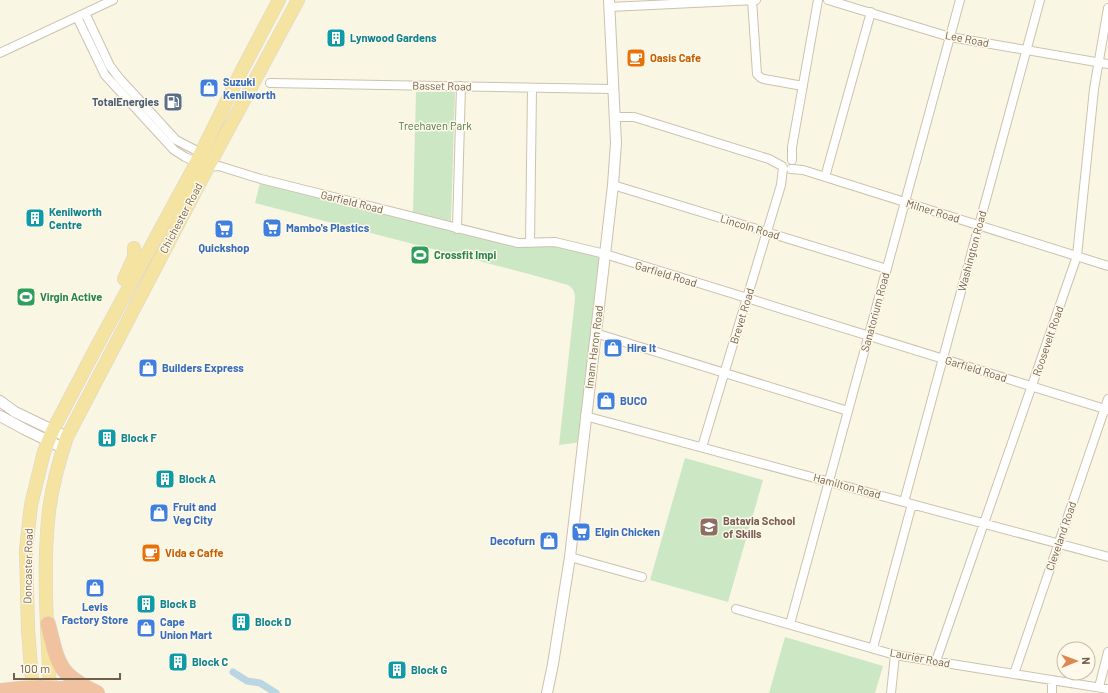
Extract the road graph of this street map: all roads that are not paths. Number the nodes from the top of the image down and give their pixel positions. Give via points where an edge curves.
1 (113, 0) edge
2 (279, 0) edge
3 (298, 0) edge
4 (752, 0) edge
5 (756, 0) edge
6 (818, 0) edge
7 (828, 0) edge
8 (960, 0) edge
9 (1040, 0) edge
10 (98, 3) edge
11 (609, 4) edge
12 (1108, 8) edge
13 (870, 12) junction
14 (85, 13) junction
15 (77, 17) junction
16 (950, 37) junction
17 (1026, 51) junction
18 (0, 53) edge
19 (1099, 63) junction
20 (1108, 64) edge
21 (270, 83) dead end
22 (461, 86) junction
23 (803, 86) junction
24 (532, 88) junction
25 (613, 89) junction
26 (615, 117) junction
27 (207, 161) junction
28 (788, 164) junction
29 (825, 177) junction
30 (613, 185) junction
31 (905, 202) junction
32 (979, 225) junction
33 (458, 229) junction
34 (768, 232) junction
35 (530, 243) junction
36 (134, 248) dead end
37 (605, 254) junction
38 (1077, 256) junction
39 (1108, 266) edge
40 (887, 269) junction
41 (747, 298) junction
42 (111, 320) junction
43 (595, 333) junction
44 (869, 336) junction
45 (943, 359) junction
46 (724, 373) junction
47 (1032, 386) junction
48 (1108, 399) edge
49 (0, 401) edge
50 (1106, 409) edge
51 (848, 411) junction
52 (0, 416) edge
53 (586, 416) junction
54 (51, 436) junction
55 (65, 443) junction
56 (702, 447) junction
57 (829, 482) junction
58 (908, 503) junction
59 (984, 523) junction
60 (1058, 544) junction
61 (570, 557) junction
62 (1108, 557) edge
63 (642, 577) dead end
64 (736, 609) dead end
65 (48, 624) junction
66 (790, 624) junction
67 (873, 648) junction
68 (1108, 652) edge
69 (896, 654) junction
70 (936, 661) junction
71 (1014, 674) junction
72 (1052, 680) junction
73 (1099, 687) junction
74 (1108, 689) edge
75 (33, 691) edge
76 (50, 691) edge
77 (0, 692) edge
78 (88, 693) edge
79 (97, 693) edge
80 (547, 693) edge
81 (891, 693) edge
82 (1052, 693) edge

1 - 10 street
2 - 27 main road, Chichester Road via 242,70
3 - 27 main road, Chichester Road
4 - 5 street
4 - 11 street
4 - 23 street via 757,74 764,79
6 - 23 street, Brevet Road
7 - 13 street, Lee Road
8 - 16 street, Sanatorium Road
9 - 17 street, Washington Road
10 - 14 street
11 - 25 street, Imam Haron Road
12 - 19 street, Roosevelt Road
13 - 16 street, Lee Road
13 - 29 street
14 - 15 street
14 - 27 street, Garfield Road via 110,66 120,79 176,140
15 - 18 street
15 - 27 street, Garfield Road via 110,81 174,150
16 - 17 street, Lee Road
16 - 31 street, Sanatorium Road
17 - 19 street, Lee Road
17 - 32 street, Washington Road
19 - 20 street, Lee Road
19 - 38 street, Roosevelt Road via 1094,89
21 - 22 street, Basset Road
22 - 24 street, Basset Road
22 - 33 street
23 - 28 street, Brevet Road
24 - 25 street, Basset Road
24 - 35 street
25 - 26 street, Imam Haron Road
26 - 28 street, Milner Road via 634,117
26 - 30 street, Imam Haron Road via 616,158
27 - 33 street, Garfield Road via 261,179
27 - 42 main road, Chichester Road
27 - 55 main road, Chichester Road
28 - 29 street, Milner Road
28 - 34 street, Brevet Road
29 - 31 street, Milner Road
30 - 34 street, Lincoln Road
30 - 37 street, Imam Haron Road
31 - 32 street, Milner Road
31 - 40 street, Sanatorium Road
32 - 38 street, Milner Road
32 - 45 street, Washington Road
33 - 35 street, Garfield Road via 518,243
34 - 40 street, Lincoln Road
34 - 41 street, Brevet Road
35 - 37 street, Garfield Road via 555,242
36 - 42 main road via 133,260 111,310
37 - 41 street, Garfield Road
37 - 43 street, Imam Haron Road
38 - 39 street, Milner Road
38 - 47 street, Roosevelt Road
40 - 44 street, Sanatorium Road
41 - 44 street, Garfield Road
41 - 46 street, Brevet Road
42 - 54 main road, Chichester Road
43 - 46 street
43 - 53 street, Imam Haron Road
44 - 45 street, Garfield Road
44 - 51 street, Sanatorium Road
45 - 47 street, Garfield Road
45 - 58 street, Washington Road
46 - 51 street
46 - 56 street, Brevet Road
47 - 50 street, Garfield Road
47 - 59 street, Roosevelt Road
48 - 50 street, Cleveland Road
49 - 54 street
50 - 60 street, Cleveland Road
51 - 57 street, Sanatorium Road
52 - 54 street
53 - 56 street, Hamilton Road
53 - 61 street, Imam Haron Road
54 - 55 street
54 - 75 main road, Doncaster Road via 39,469 31,506 26,550
55 - 65 main road, Doncaster Road via 50,504 47,528
56 - 57 street, Hamilton Road
57 - 58 street, Hamilton Road
57 - 66 street, Sanatorium Road
58 - 59 street, Hamilton Road
58 - 67 street, Washington Road
59 - 60 street, Hamilton Road
59 - 70 street, Roosevelt Road
60 - 62 street, Hamilton Road
60 - 71 street, Cleveland Road
61 - 63 street
61 - 80 street, Imam Haron Road
64 - 66 street, Laurier Road
65 - 76 main road, Doncaster Road
65 - 79 highway via 55,651 67,674
66 - 67 street, Laurier Road
67 - 69 street, Laurier Road
68 - 73 street
69 - 70 street, Laurier Road
69 - 81 street
70 - 71 street, Laurier Road
71 - 72 street, Laurier Road
72 - 73 street, Laurier Road
72 - 82 street
73 - 74 street, Laurier Road
75 - 76 highway
75 - 77 highway
76 - 78 highway

